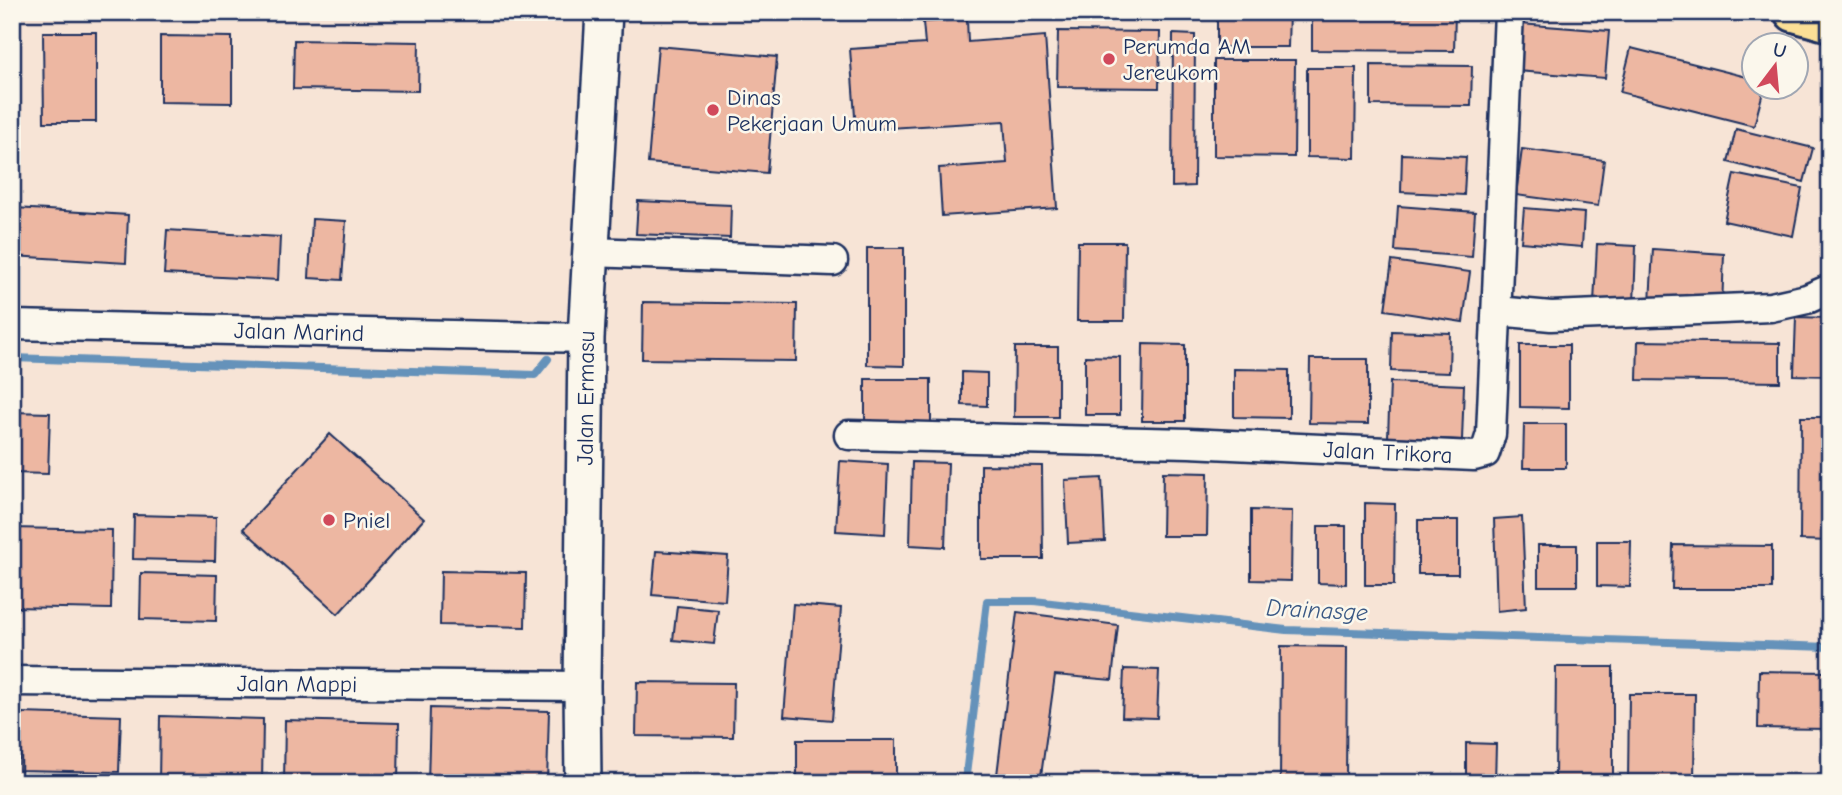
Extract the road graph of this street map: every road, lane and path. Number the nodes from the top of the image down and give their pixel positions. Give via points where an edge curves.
1 (604, 12) edge
2 (1509, 12) edge
3 (591, 252) junction
4 (833, 261) dead end
5 (1830, 289) edge
6 (1497, 311) junction
7 (12, 325) edge
8 (586, 338) junction
9 (849, 435) dead end
10 (12, 681) edge
11 (582, 686) junction
12 (583, 783) edge

1 - 3 street, Jalan Ermasu
2 - 6 street, Jalan Trikora
3 - 4 street
3 - 8 street, Jalan Ermasu
5 - 6 street via 1771,307 1551,316
6 - 9 street, Jalan Trikora via 1491,434 1485,453 1480,455
7 - 8 street, Jalan Marind
8 - 11 street, Jalan Ermasu
10 - 11 street, Jalan Mappi
11 - 12 street, Jalan Ermasu

